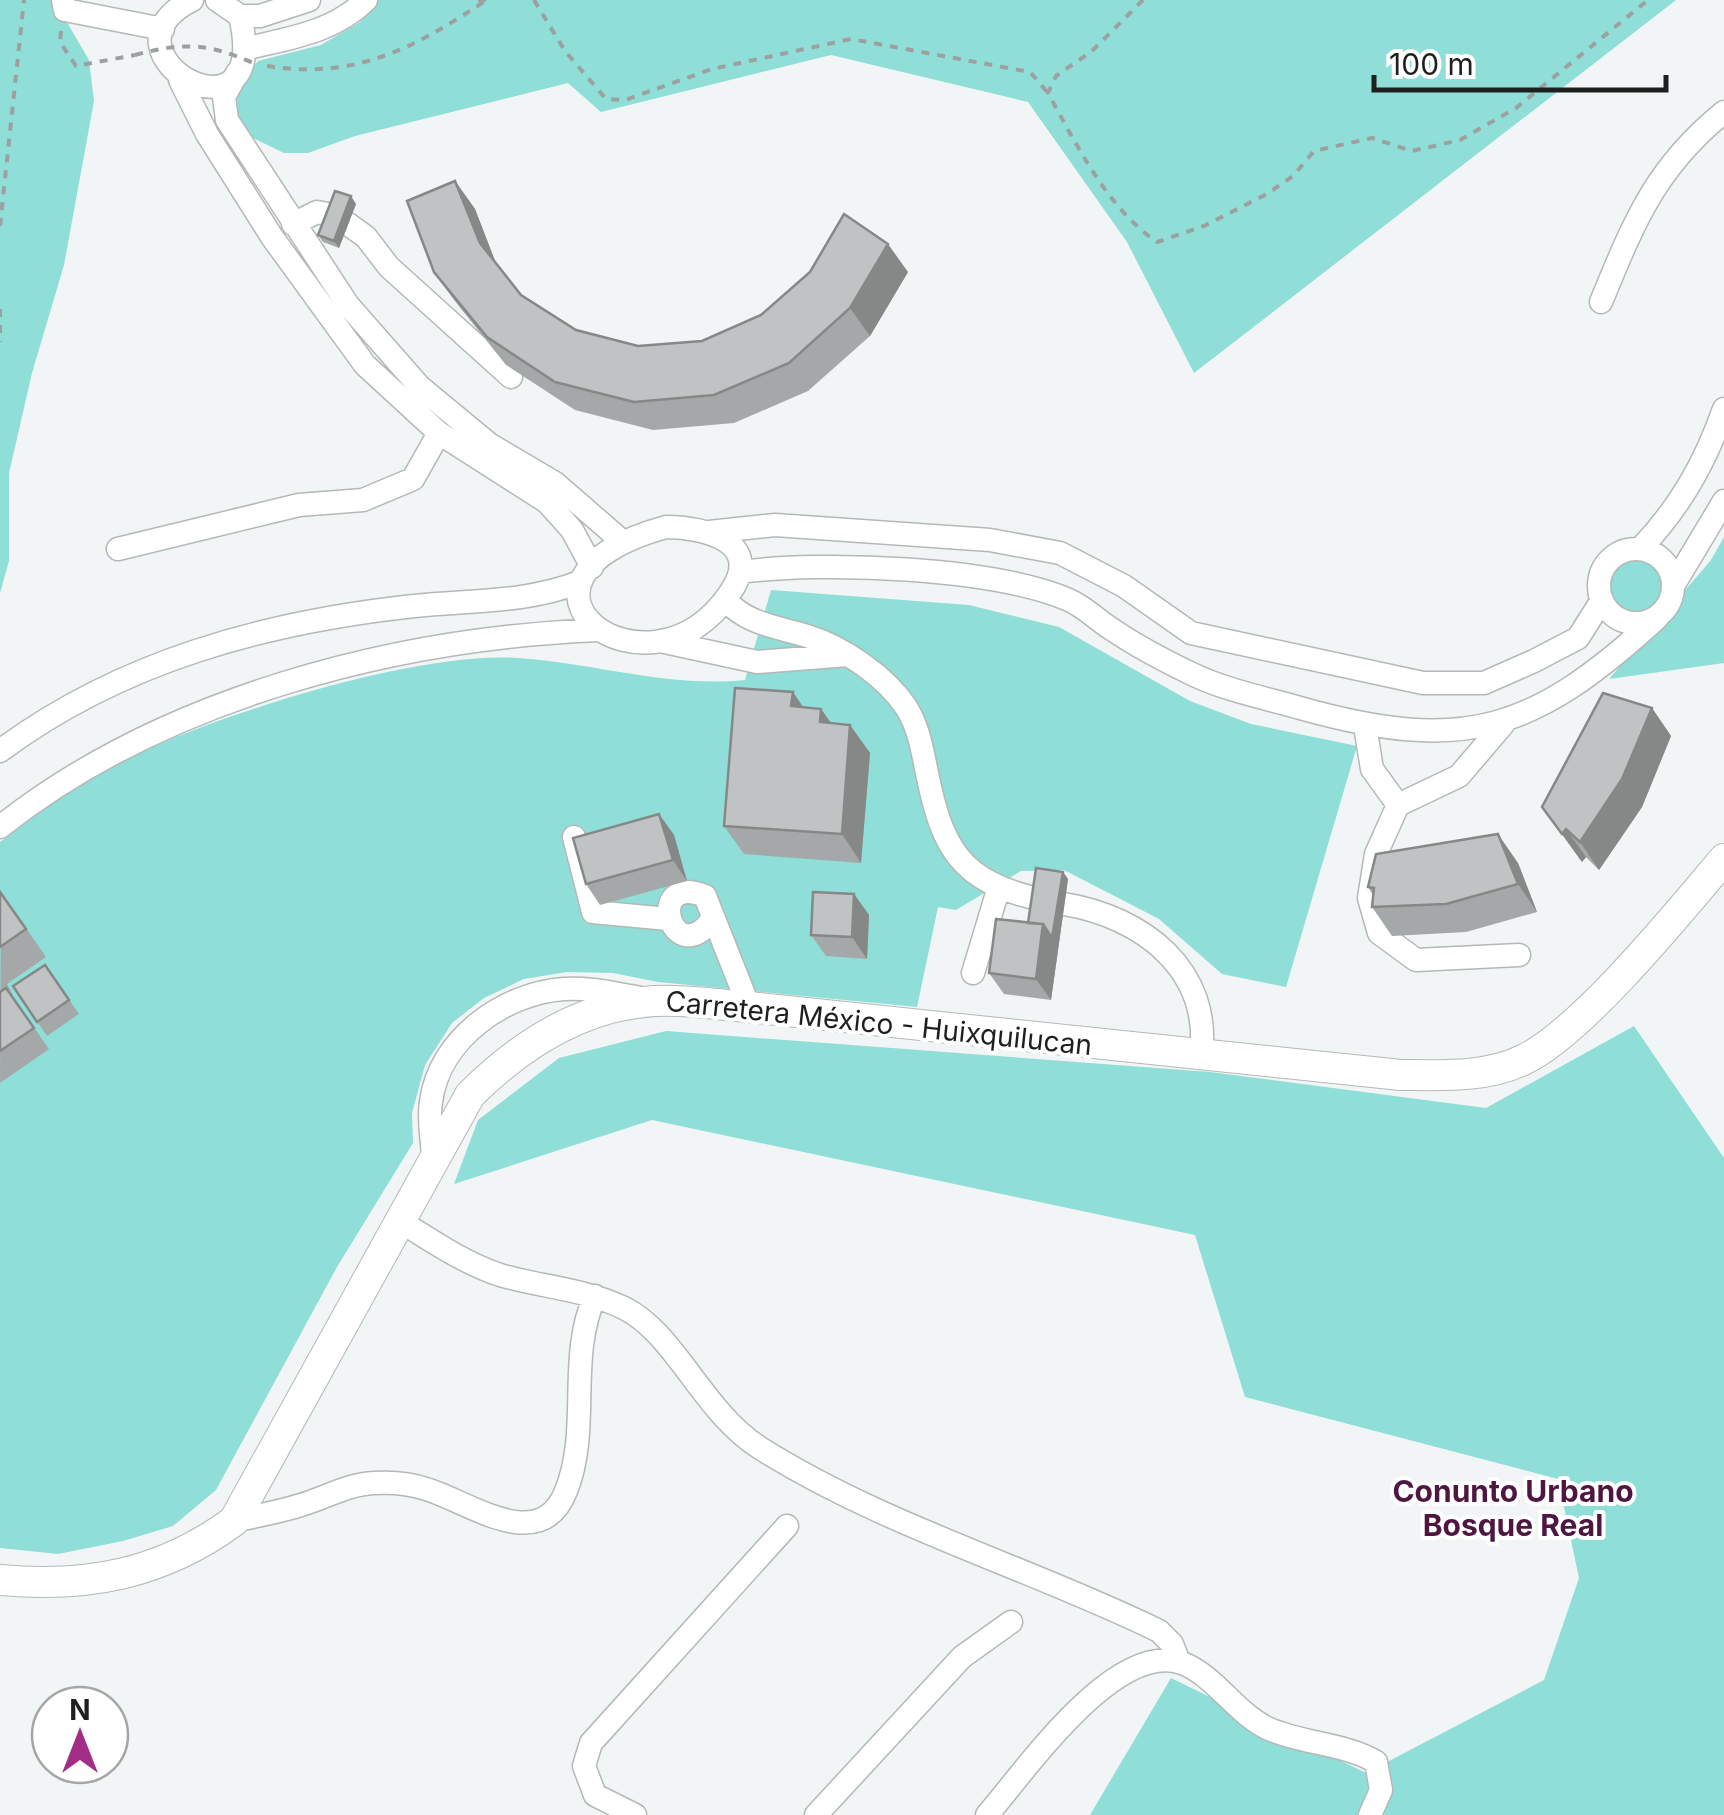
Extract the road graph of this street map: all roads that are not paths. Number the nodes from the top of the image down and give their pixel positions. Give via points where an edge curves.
1 (63, 0) edge
2 (192, 0) edge
3 (217, 0) edge
4 (309, 0) edge
5 (366, 0) edge
6 (101, 8) edge
7 (240, 16) junction
8 (163, 29) junction
9 (246, 61) junction
10 (180, 80) junction
11 (1724, 112) edge
12 (293, 224) junction
13 (1601, 302) dead end
14 (511, 377) edge
15 (1724, 409) edge
16 (438, 433) junction
17 (1724, 501) edge
18 (709, 532) junction
19 (623, 542) junction
20 (1641, 548) junction
21 (118, 549) dead end
22 (740, 572) junction
23 (586, 575) junction
24 (1672, 586) junction
25 (725, 600) junction
26 (1602, 600) junction
27 (1656, 618) junction
28 (600, 630) junction
29 (658, 641) junction
30 (848, 655) junction
31 (1508, 720) junction
32 (1365, 726) junction
33 (0, 751) edge
34 (1398, 804) junction
35 (0, 827) edge
36 (574, 837) edge
37 (1724, 859) edge
38 (998, 890) junction
39 (1038, 899) edge
40 (1064, 904) dead end
41 (668, 919) junction
42 (712, 921) junction
43 (1520, 955) dead end
44 (973, 973) dead end
45 (654, 1001) junction
46 (749, 1006) junction
47 (1201, 1056) junction
48 (433, 1156) junction
49 (400, 1221) junction
50 (595, 1296) junction
51 (234, 1521) junction
52 (787, 1526) dead end
53 (0, 1580) edge
54 (1011, 1622) dead end
55 (1179, 1662) junction
56 (635, 1815) edge
57 (816, 1815) edge
58 (986, 1815) edge
59 (1370, 1815) edge

1 - 6 street via 66,10
2 - 8 street via 176,8
3 - 7 street
4 - 7 street
5 - 9 street via 313,33
6 - 8 street
7 - 9 street
8 - 10 street via 163,54
9 - 10 street via 220,85 199,88
9 - 12 street via 224,96 227,120
10 - 16 street via 272,237 365,365
11 - 13 street via 1692,138 1642,203
12 - 14 street via 318,212 366,236 389,267
12 - 19 street via 348,305 420,387 489,444 555,483
15 - 20 street via 1709,453 1671,517
16 - 21 street via 413,480 363,500 299,505
16 - 23 street via 547,502 572,530
17 - 24 street
18 - 19 street via 666,528
18 - 22 street via 727,539
18 - 26 street via 775,525 990,540 1060,553 1124,586 1190,633 1424,683 1484,683 1534,661 1578,638
19 - 23 street
20 - 24 street via 1664,561
20 - 26 street via 1626,549 1603,569
22 - 25 street
22 - 32 street via 788,566 1016,586 1071,601 1197,676
23 - 28 street via 576,598 581,614
23 - 33 street via 526,598 360,613 240,636 102,686
24 - 27 street
25 - 29 street via 705,621
25 - 30 street via 741,617
26 - 27 street via 1625,623
27 - 31 street via 1580,681
28 - 29 street via 636,644
28 - 35 street via 449,644 279,686 111,752
29 - 30 street via 757,662
30 - 38 street via 905,706 922,742 950,849
31 - 32 street via 1476,731
31 - 34 street via 1460,776
32 - 34 street via 1372,769
34 - 43 street via 1376,854 1369,898 1378,932 1416,960
36 - 41 street via 593,912
37 - 47 main road, Carretera México - Huixquilucan via 1572,1024 1513,1064 1484,1072 1401,1074
38 - 39 street
38 - 44 street
40 - 47 street via 1118,920 1177,964 1201,1003
41 - 42 street via 689,936
41 - 42 street via 678,894 692,890 705,896
42 - 46 street
45 - 46 main road, Carretera México - Huixquilucan
45 - 48 main road, Carretera México - Huixquilucan via 576,1019 502,1062 470,1095
45 - 48 street via 565,988 526,995 488,1016 460,1038 441,1069 430,1102
46 - 47 main road, Carretera México - Huixquilucan
48 - 49 main road, Carretera México - Huixquilucan
49 - 50 street via 498,1274
49 - 51 main road, Carretera México - Huixquilucan
50 - 51 street via 582,1334 573,1468 556,1510 516,1524 429,1489 368,1483
50 - 55 street via 652,1326 716,1413 756,1446 867,1506 1148,1626 1172,1644
51 - 53 main road, Carretera México - Huixquilucan via 192,1550 130,1575 50,1584
52 - 56 street via 591,1743 584,1766 595,1795
54 - 57 street via 962,1657
55 - 58 street via 1140,1664 1103,1685
55 - 59 street via 1266,1728 1376,1762 1381,1790

